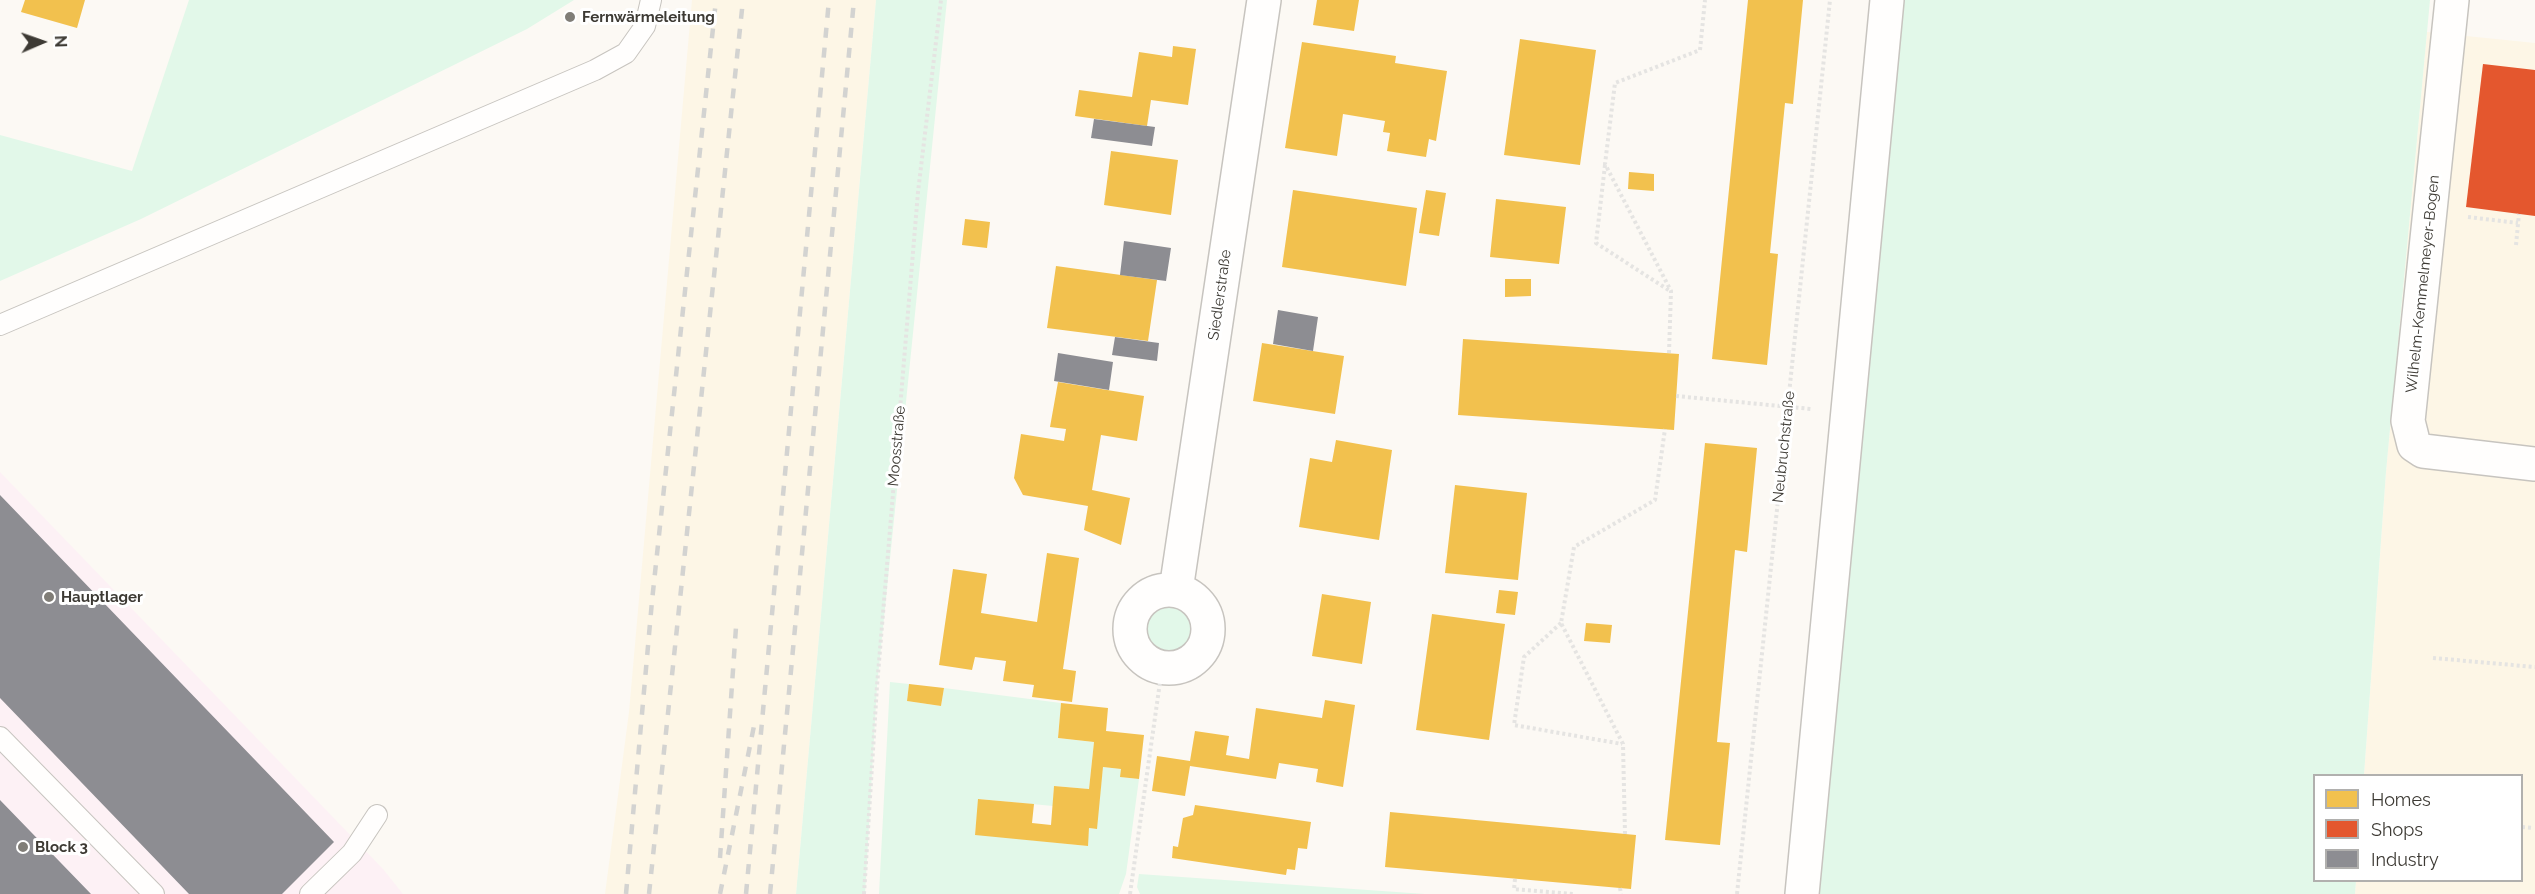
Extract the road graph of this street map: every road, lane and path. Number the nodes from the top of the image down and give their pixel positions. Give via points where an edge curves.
1 (651, 0) edge
2 (941, 0) edge
3 (1264, 0) edge
4 (1705, 0) edge
5 (1830, 0) edge
6 (1887, 0) edge
7 (2452, 0) edge
8 (1605, 164) junction
9 (2432, 213) junction
10 (2519, 214) dead end
11 (2518, 223) junction
12 (2516, 245) dead end
13 (1671, 291) junction
14 (0, 325) edge
15 (1669, 353) dead end
16 (1676, 396) dead end
17 (1789, 406) junction
18 (1847, 412) junction
19 (1665, 429) dead end
20 (2535, 464) edge
21 (1176, 590) junction
22 (1561, 623) junction
23 (2433, 658) dead end
24 (2535, 667) edge
25 (1162, 668) junction
26 (0, 737) edge
27 (1623, 744) junction
28 (377, 815) dead end
29 (2523, 827) edge
30 (2533, 828) dead end
31 (1624, 834) dead end
32 (1515, 879) dead end
33 (154, 894) edge
34 (310, 894) edge
35 (864, 894) edge
36 (1130, 894) edge
37 (1574, 894) edge
38 (1737, 894) edge
39 (1802, 894) edge

1 - 14 lane via 645,26 626,53 596,70
2 - 35 path, Moosstraße via 918,192
3 - 21 street, Siedlerstraße
4 - 8 path via 1700,50 1615,83
5 - 17 path, Neubruchstraße
6 - 18 street
7 - 9 street, Wilhelm-Kemmelmeyer-Bogen
8 - 13 path
8 - 13 path via 1596,243
9 - 11 path
9 - 20 street, Wilhelm-Kemmelmeyer-Bogen via 2408,421 2414,445 2423,451
10 - 11 path
11 - 12 path
13 - 15 path
16 - 17 path
17 - 18 path
17 - 38 path, Neubruchstraße
18 - 39 street
19 - 22 path via 1655,500 1574,547
21 - 25 street via 1149,595 1132,616 1130,629 1139,654
21 - 25 street via 1197,601 1208,623 1208,636 1196,657 1175,668
22 - 27 path
22 - 27 path via 1524,657 1514,725
23 - 24 path
25 - 36 path
26 - 33 lane
27 - 31 path
28 - 34 lane via 352,853
29 - 30 path
32 - 37 path via 1514,889

